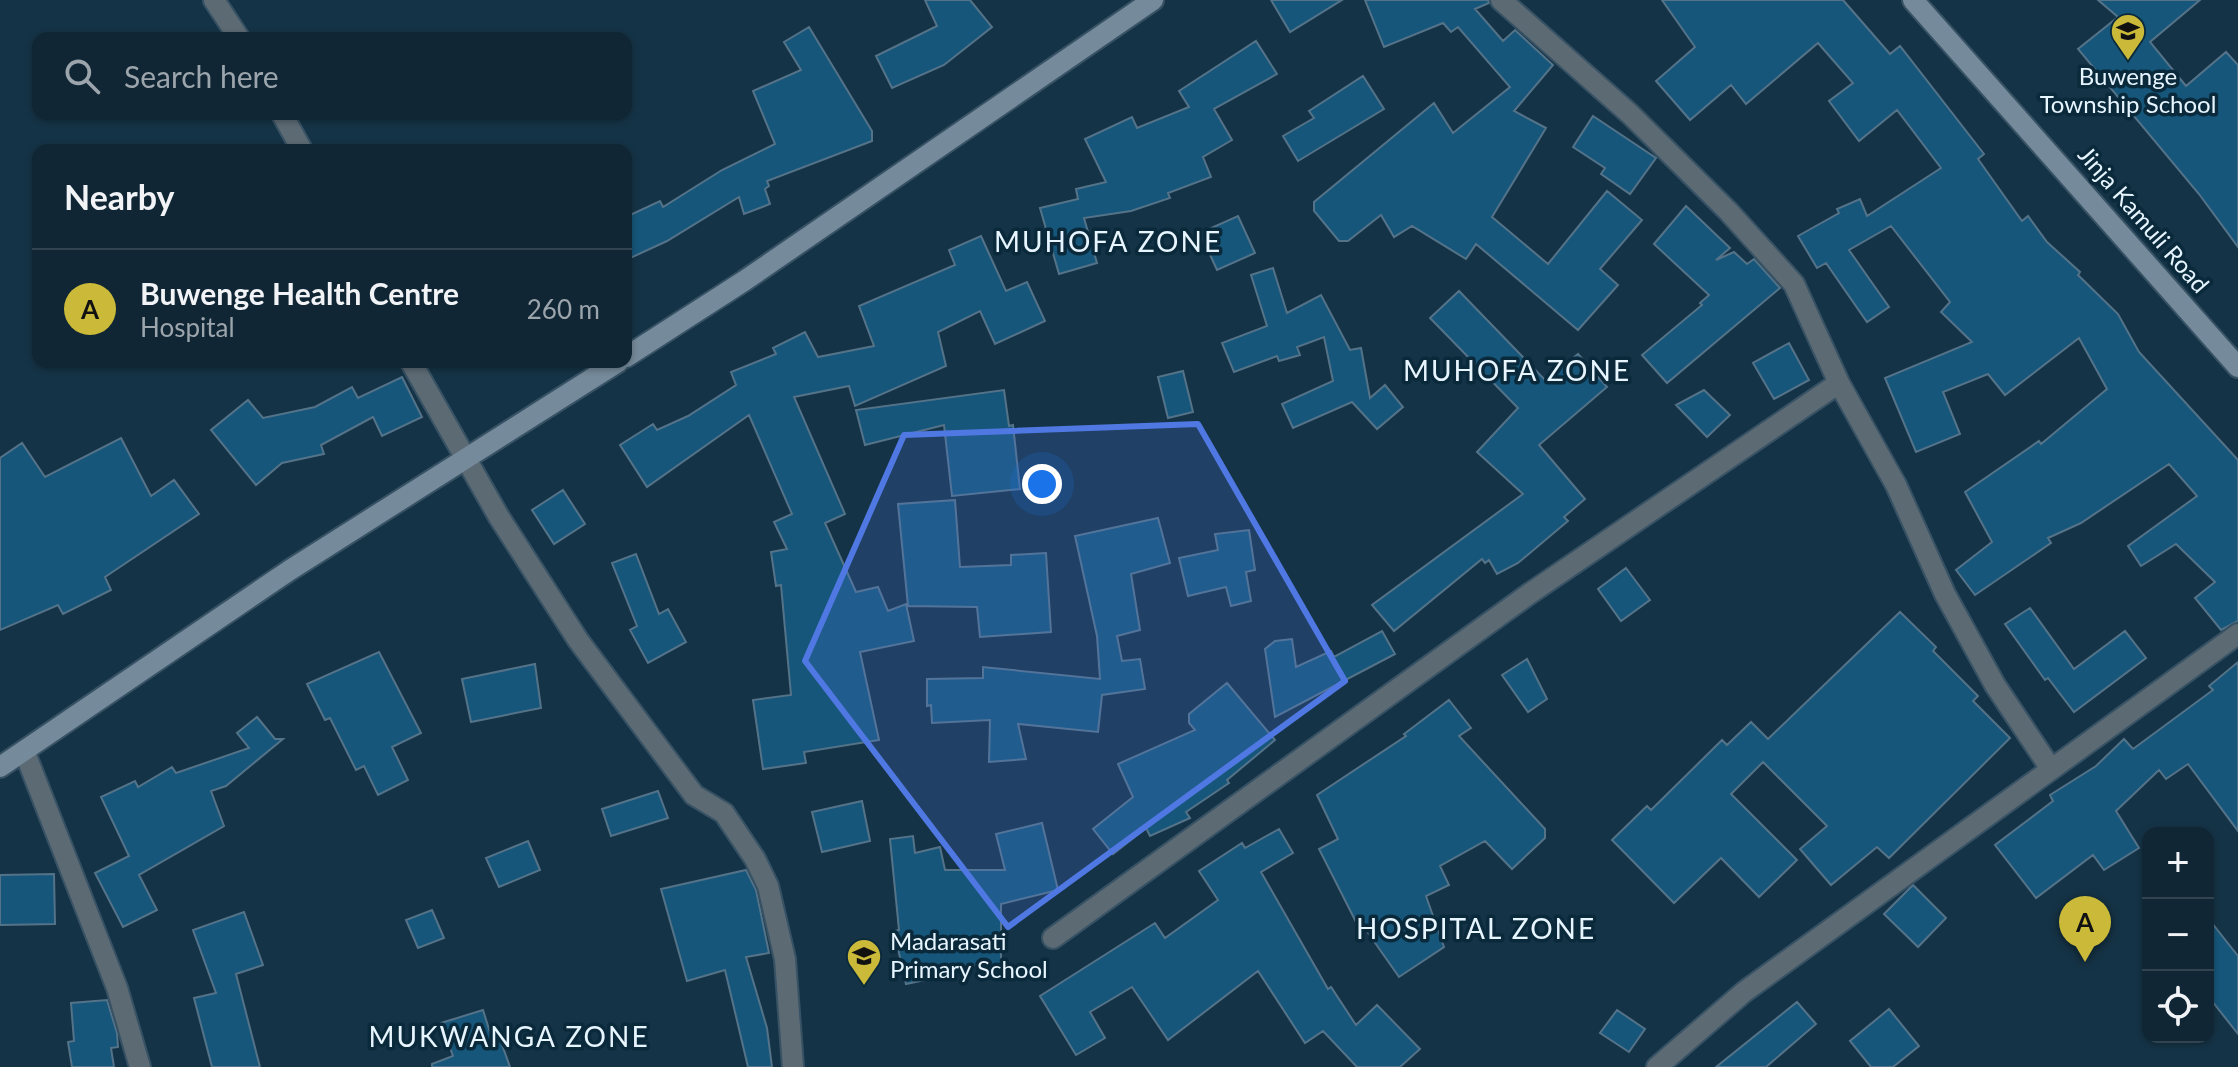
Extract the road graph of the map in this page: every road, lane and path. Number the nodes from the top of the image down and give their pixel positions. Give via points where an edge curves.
1 (214, 0) edge
2 (1153, 0) edge
3 (1501, 0) edge
4 (1913, 0) edge
5 (235, 32) edge
6 (285, 120) edge
7 (299, 144) edge
8 (632, 353) edge
9 (2238, 367) edge
10 (414, 368) edge
11 (609, 368) edge
12 (1839, 383) junction
13 (467, 459) junction
14 (2238, 634) edge
15 (25, 753) junction
16 (0, 767) edge
17 (2051, 769) junction
18 (1053, 938) dead end
19 (140, 1067) edge
20 (793, 1067) edge
21 (1657, 1067) edge

1 - 5 street
2 - 8 main road
3 - 12 street via 1630,114 1763,247 1794,284
4 - 9 main road, Jinja Kamuli Road
6 - 7 street
10 - 13 street
11 - 13 main road
12 - 17 street via 1896,485 1945,594
12 - 18 street via 1542,585
13 - 15 main road via 290,570
13 - 20 street via 562,615 639,725 694,795 724,813 755,859 768,886 785,959
14 - 17 street
15 - 16 main road
15 - 19 street via 117,988
17 - 21 street via 1744,992

